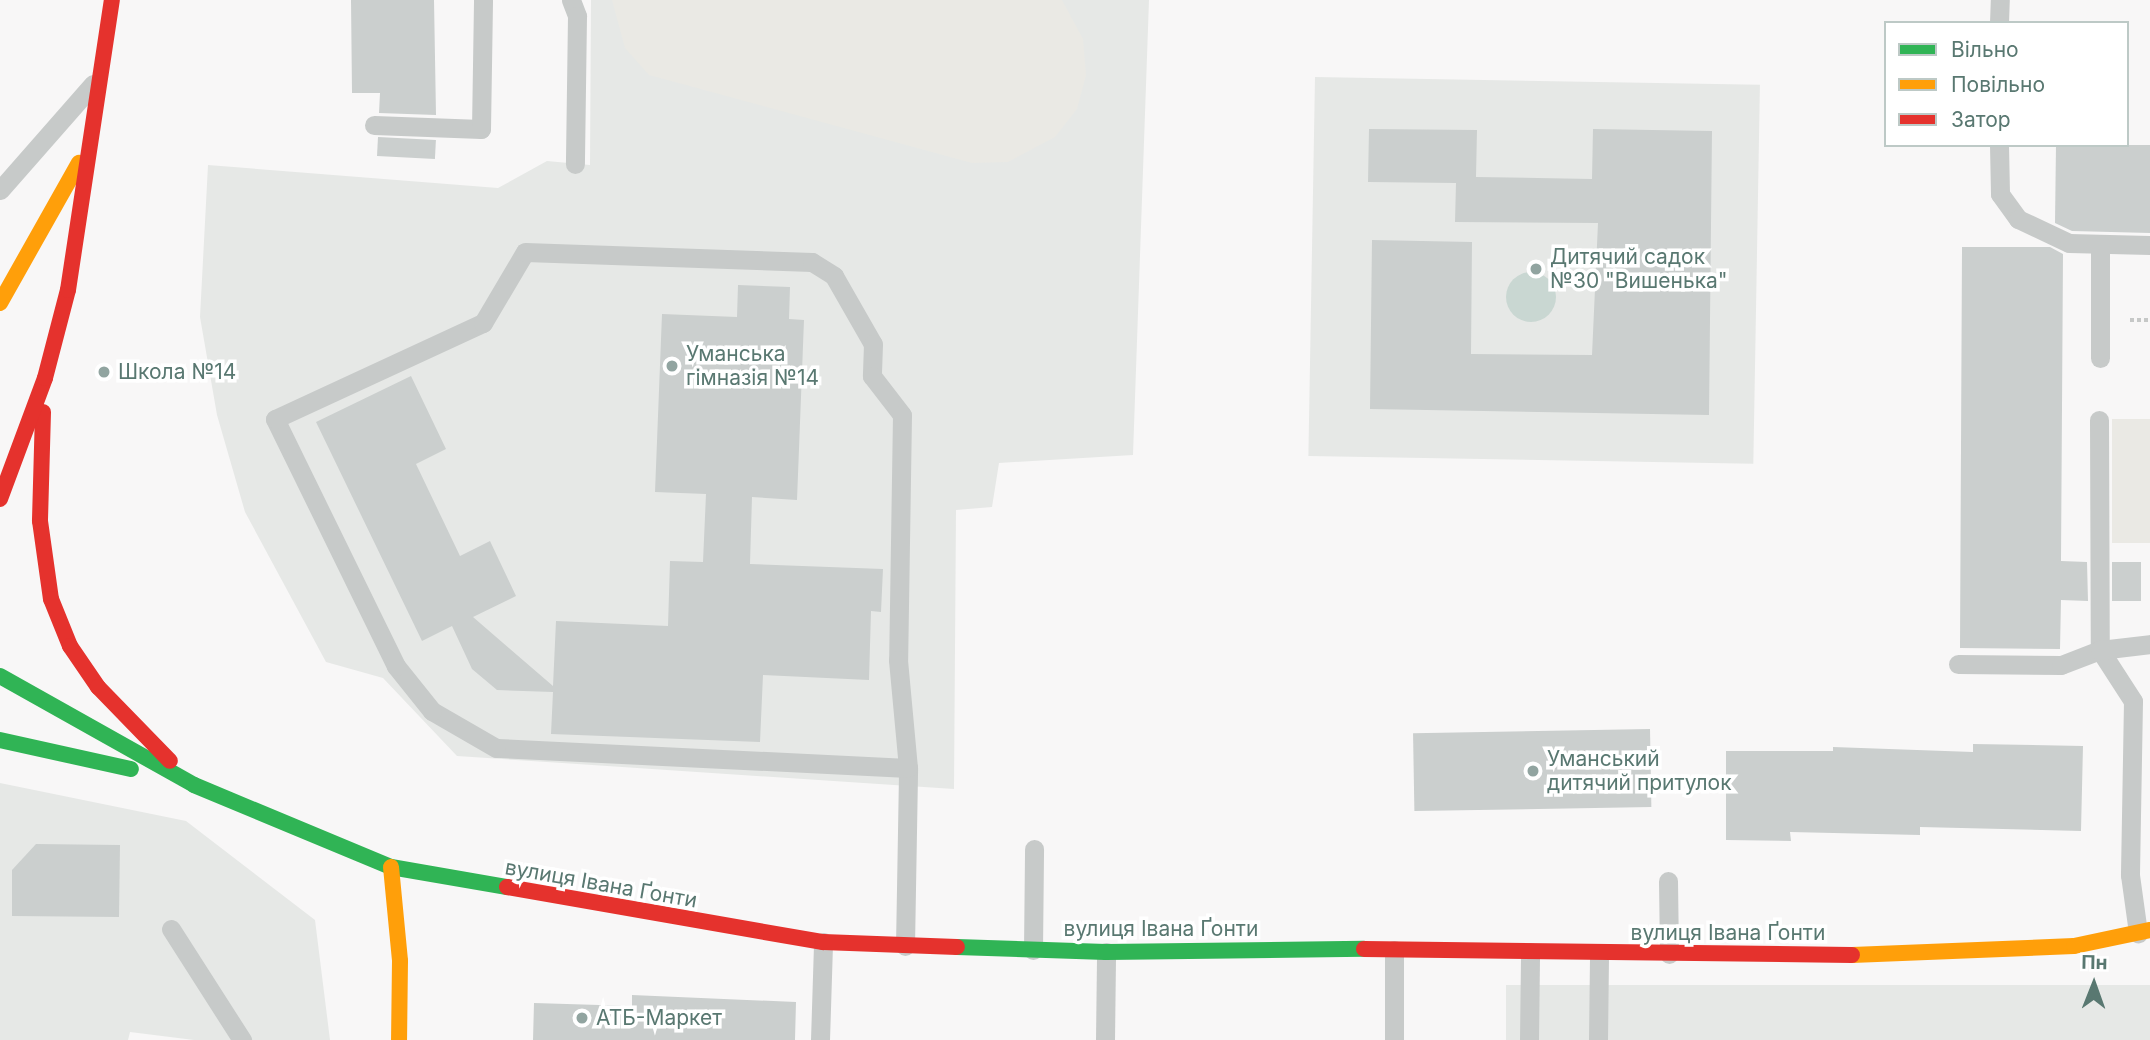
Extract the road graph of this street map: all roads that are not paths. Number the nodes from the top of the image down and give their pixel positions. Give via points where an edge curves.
1 (111, 0) edge
2 (483, 0) edge
3 (571, 0) edge
4 (2000, 0) edge
5 (1999, 21) edge
6 (101, 76) junction
7 (374, 125) dead end
8 (90, 143) junction
9 (1998, 147) edge
10 (575, 164) dead end
11 (0, 190) edge
12 (2100, 244) junction
13 (2148, 253) edge
14 (0, 303) edge
15 (2100, 358) dead end
16 (45, 378) junction
17 (2099, 420) dead end
18 (0, 499) edge
19 (2150, 644) edge
20 (2100, 650) junction
21 (1958, 664) dead end
22 (0, 676) edge
23 (0, 740) edge
24 (908, 768) junction
25 (194, 785) junction
26 (1034, 849) dead end
27 (391, 867) junction
28 (1668, 881) dead end
29 (783, 917) dead end
30 (171, 929) dead end
31 (749, 931) junction
32 (2144, 931) edge
33 (822, 942) junction
34 (905, 946) junction
35 (1033, 950) junction
36 (1394, 950) junction
37 (1106, 951) junction
38 (1530, 952) junction
39 (1599, 953) junction
40 (1669, 954) junction
41 (242, 1040) edge
42 (399, 1040) edge
43 (820, 1040) edge
44 (1105, 1040) edge
45 (1394, 1040) edge
46 (1529, 1040) edge
47 (1598, 1040) edge

1 - 6 main road
2 - 7 lane via 481,130
3 - 10 lane via 577,16
4 - 5 lane
6 - 8 main road
6 - 11 lane
8 - 14 main road
8 - 16 main road via 68,290
9 - 12 lane via 2000,194 2018,219 2069,243
12 - 13 lane
12 - 15 lane
16 - 18 main road
16 - 25 main road, вулиця Івана Ґонти via 40,521 51,599 70,646 99,687
17 - 20 lane
19 - 20 lane
20 - 21 lane via 2061,665
20 - 32 lane via 2133,701 2130,875
22 - 25 main road, вулиця Івана Ґонти
23 - 25 main road, вулиця Івана Ґонти
24 - 24 lane via 496,747 432,711 396,666 275,419 483,323 525,252 813,262 834,276 873,344 872,376 902,415 898,660
24 - 34 lane
25 - 27 main road, вулиця Івана Ґонти
26 - 35 lane
27 - 31 main road, вулиця Івана Ґонти
27 - 42 main road via 401,961
28 - 40 lane
29 - 31 lane
30 - 41 lane
31 - 33 main road, вулиця Івана Ґонти
32 - 40 main road, вулиця Івана Ґонти via 1991,952
33 - 34 main road, вулиця Івана Ґонти
33 - 43 lane
34 - 35 main road, вулиця Івана Ґонти
35 - 37 main road, вулиця Івана Ґонти
36 - 37 main road, вулиця Івана Ґонти
36 - 38 main road, вулиця Івана Ґонти
36 - 45 lane
37 - 44 lane
38 - 39 main road, вулиця Івана Ґонти
38 - 46 lane
39 - 40 main road, вулиця Івана Ґонти
39 - 47 lane

